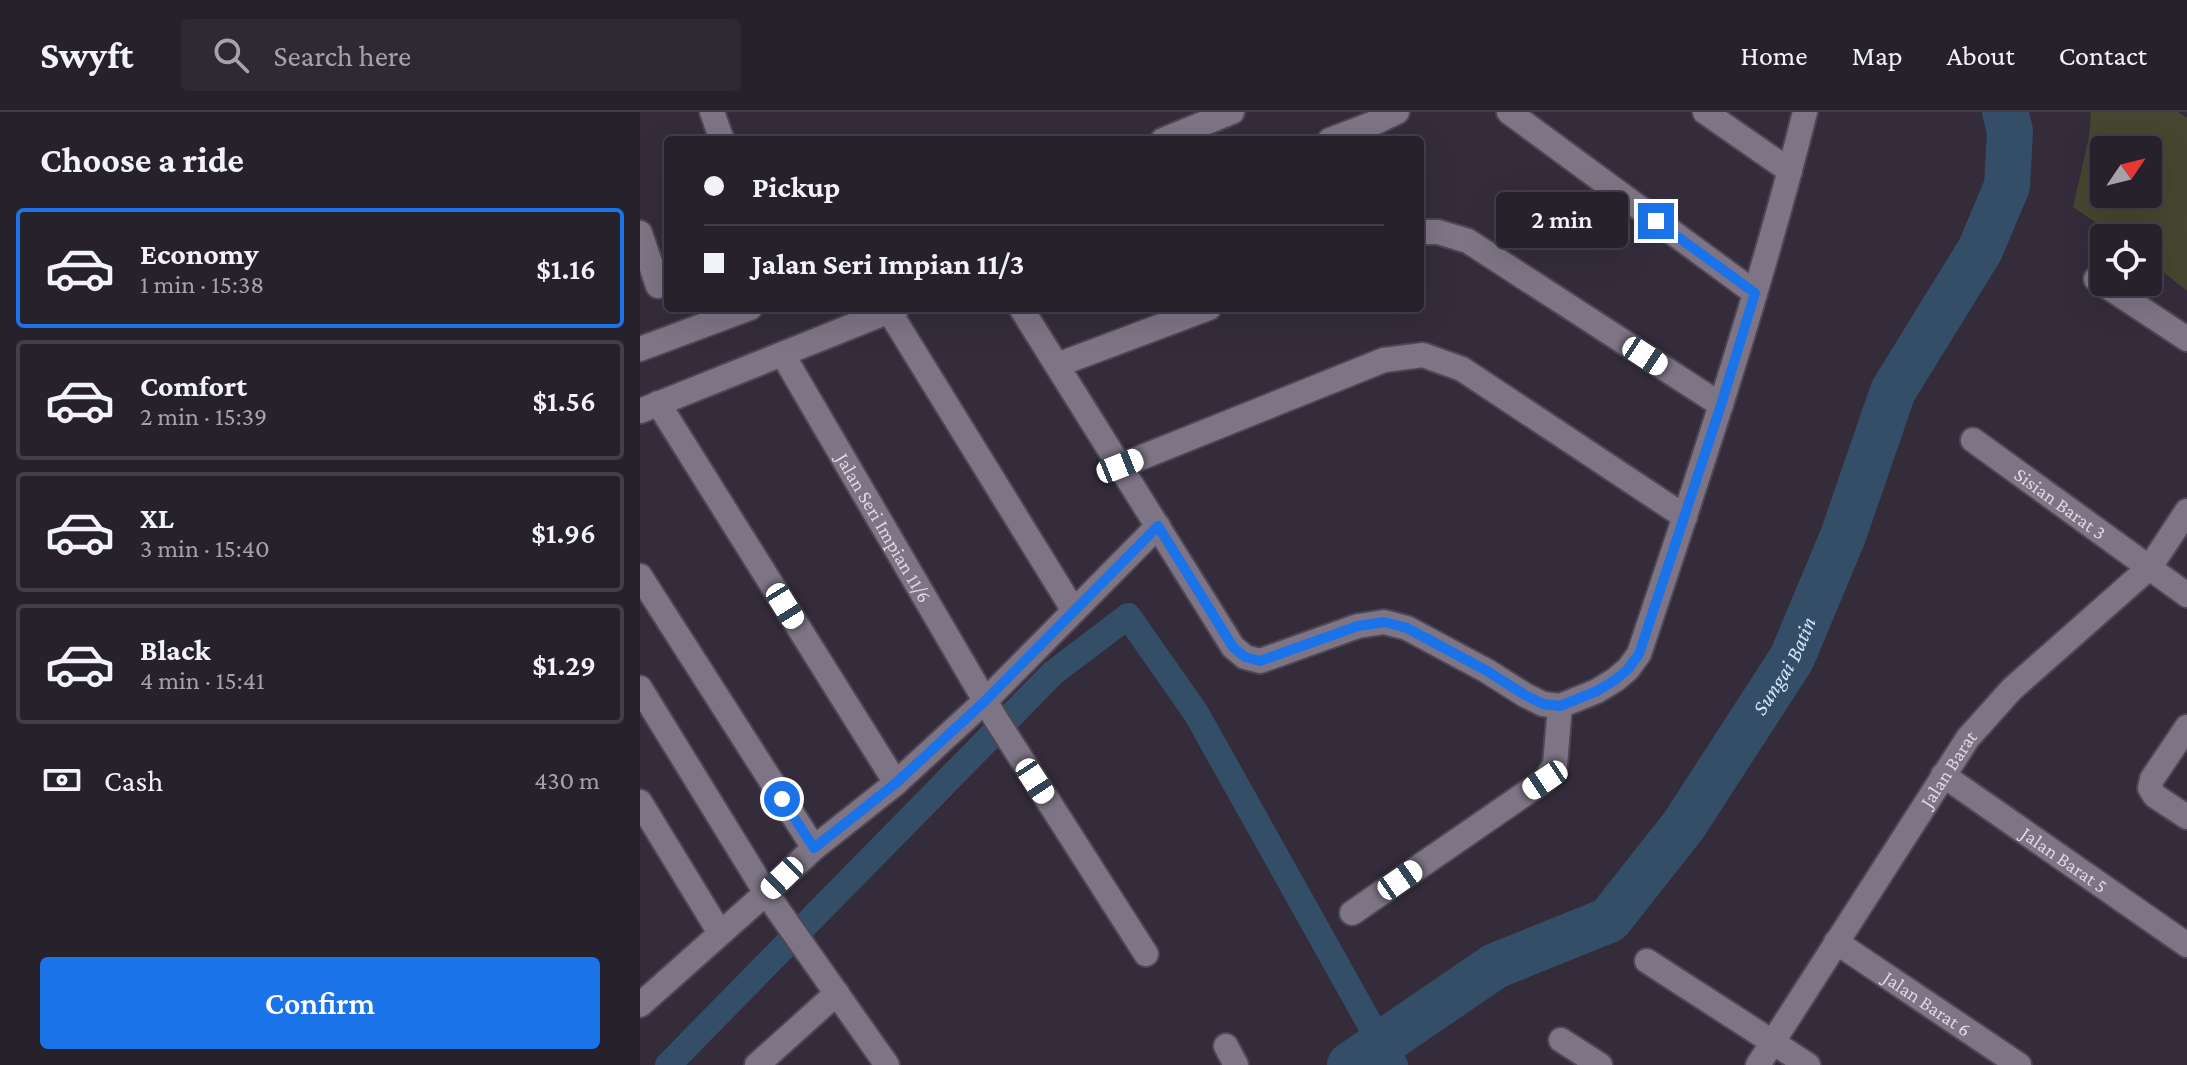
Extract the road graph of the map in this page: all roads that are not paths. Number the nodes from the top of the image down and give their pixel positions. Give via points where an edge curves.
1 (712, 112) edge
2 (1232, 112) edge
3 (1397, 112) edge
4 (1509, 112) edge
5 (1705, 112) edge
6 (1805, 112) edge
7 (721, 136) edge
8 (1173, 136) edge
9 (1340, 136) edge
10 (1790, 171) junction
11 (1424, 232) edge
12 (640, 233) edge
13 (655, 287) edge
14 (1755, 293) junction
15 (2122, 296) edge
16 (739, 312) edge
17 (888, 312) edge
18 (894, 312) edge
19 (1024, 312) edge
20 (1198, 312) edge
21 (2187, 339) edge
22 (640, 349) edge
23 (783, 355) junction
24 (1057, 365) junction
25 (1721, 405) junction
26 (649, 407) edge
27 (1973, 440) dead end
28 (1120, 466) junction
29 (2187, 511) edge
30 (1685, 517) junction
31 (1158, 526) junction
32 (2150, 567) junction
33 (640, 576) edge
34 (2187, 595) edge
35 (1074, 611) junction
36 (640, 688) edge
37 (1560, 706) junction
38 (989, 709) junction
39 (2187, 727) edge
40 (1943, 775) junction
41 (896, 783) junction
42 (640, 802) edge
43 (2187, 817) edge
44 (814, 848) junction
45 (773, 902) junction
46 (1352, 913) dead end
47 (720, 933) junction
48 (1836, 942) junction
49 (2187, 945) edge
50 (1146, 954) dead end
51 (1647, 961) dead end
52 (837, 993) junction
53 (640, 1005) edge
54 (1561, 1040) dead end
55 (1772, 1042) junction
56 (757, 1065) edge
57 (887, 1065) edge
58 (1600, 1065) edge
59 (1758, 1065) edge
60 (1808, 1065) edge
61 (2019, 1065) edge

1 - 7 street
2 - 8 street
3 - 9 street
4 - 14 street
5 - 10 street
6 - 10 street
10 - 14 street
11 - 25 street via 1468,241
12 - 13 street
14 - 25 street
15 - 21 street
16 - 22 street
17 - 23 street
18 - 35 street
19 - 24 street
20 - 24 street
23 - 26 street
23 - 38 street, Jalan Seri Impian 11/6
24 - 28 street
25 - 30 street
26 - 41 street
27 - 32 street, Sisian Barat 3
28 - 30 street via 1384,360 1423,355 1462,369
28 - 31 street
29 - 32 street, Jalan Barat
30 - 37 street via 1639,654 1615,680
31 - 35 street
31 - 37 street via 1233,647 1245,657 1260,661 1384,622 1407,628 1543,704
32 - 34 street, Sisian Barat 3
32 - 40 street, Jalan Barat via 2012,689
33 - 44 street
35 - 38 street
36 - 45 street
37 - 46 street via 1555,765 1545,780
38 - 41 street
38 - 50 street, Jalan Seri Impian 11/6
39 - 43 street via 2150,788
40 - 48 street, Jalan Barat
40 - 49 street, Jalan Barat 5
41 - 44 street
42 - 47 street
44 - 45 street
45 - 47 street
45 - 52 street
47 - 53 street
48 - 55 street, Jalan Barat
48 - 61 street, Jalan Barat 6
51 - 55 street
52 - 56 street
52 - 57 street
54 - 58 street
55 - 59 street, Jalan Barat
55 - 60 street

